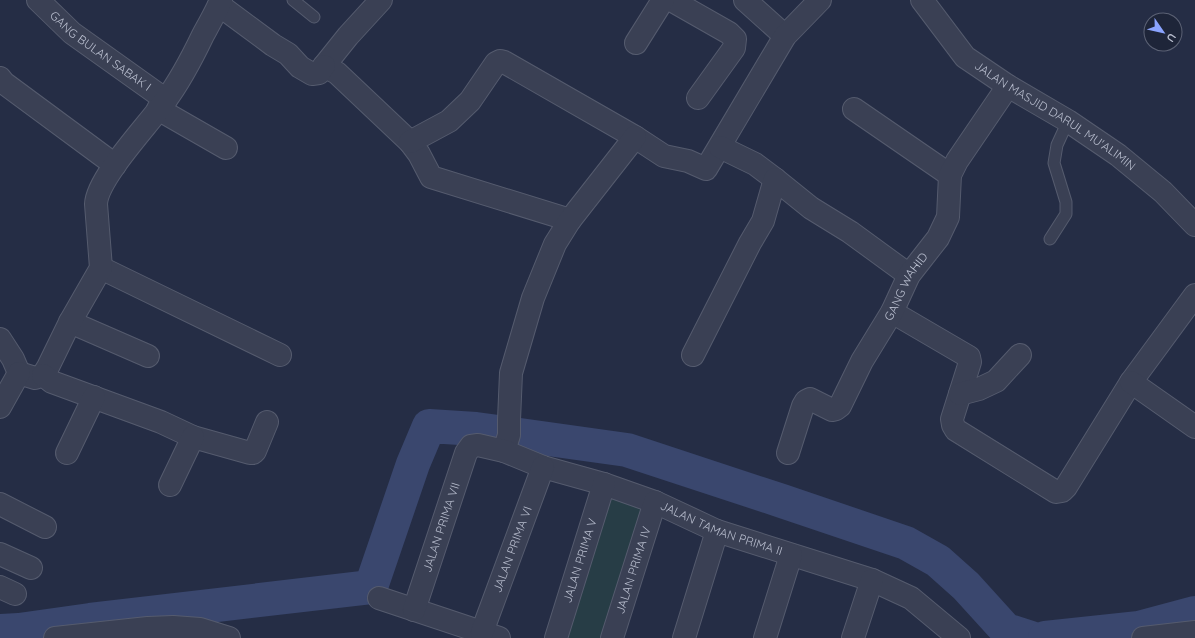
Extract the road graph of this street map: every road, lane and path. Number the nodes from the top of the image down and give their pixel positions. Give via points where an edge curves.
1 (38, 0) edge
2 (293, 0) edge
3 (381, 0) edge
4 (663, 0) edge
5 (671, 0) edge
6 (745, 0) edge
7 (820, 0) edge
8 (922, 0) edge
9 (220, 3) edge
10 (314, 17) dead end
11 (786, 36) junction
12 (636, 43) dead end
13 (324, 66) junction
14 (1, 83) edge
15 (1008, 86) junction
16 (698, 98) dead end
17 (162, 105) junction
18 (854, 109) dead end
19 (1068, 121) junction
20 (635, 137) junction
21 (410, 142) junction
22 (720, 147) junction
23 (226, 148) dead end
24 (115, 165) junction
25 (950, 175) junction
26 (775, 179) junction
27 (570, 220) junction
28 (1195, 225) edge
29 (1050, 239) dead end
30 (101, 268) junction
31 (909, 275) junction
32 (1195, 295) edge
33 (892, 312) junction
34 (70, 322) junction
35 (0, 339) edge
36 (280, 355) dead end
37 (693, 355) dead end
38 (1020, 355) dead end
39 (148, 356) dead end
40 (19, 374) junction
41 (43, 375) junction
42 (1131, 382) junction
43 (960, 394) junction
44 (94, 397) junction
45 (0, 407) edge
46 (267, 422) dead end
47 (1195, 427) edge
48 (507, 435) junction
49 (192, 436) junction
50 (471, 446) joint
51 (67, 453) dead end
52 (788, 453) dead end
53 (543, 467) junction
54 (604, 484) junction
55 (170, 485) dead end
56 (655, 502) junction
57 (0, 504) edge
58 (45, 527) dead end
59 (717, 531) junction
60 (0, 554) edge
61 (791, 555) junction
62 (31, 568) dead end
63 (872, 580) junction
64 (379, 598) dead end
65 (414, 610) junction
66 (936, 630) edge
67 (1195, 632) edge
68 (490, 635) edge
69 (55, 638) edge
70 (229, 638) edge
71 (556, 638) edge
72 (612, 638) edge
73 (684, 638) edge
74 (765, 638) edge
75 (854, 638) edge
76 (959, 638) edge
77 (1143, 638) edge

1 - 17 street, GANG BULAN SABAK I via 72,34
2 - 10 lane
3 - 13 street
4 - 12 street
5 - 16 street via 729,33 734,39 734,48
6 - 11 street
7 - 11 street
8 - 15 street, JALAN MASJID DARUL MU'ALIMIN via 965,57
9 - 13 street via 288,54 300,67 312,74 319,73
9 - 17 street via 193,55
11 - 22 street
13 - 21 street via 337,73
14 - 24 street
15 - 19 street, JALAN MASJID DARUL MU'ALIMIN
15 - 25 street, GANG WAHID
17 - 23 street, GANG BULAN SABAK I
17 - 24 street
18 - 25 street
19 - 28 street, JALAN MASJID DARUL MU'ALIMIN via 1118,155 1163,192
19 - 29 lane via 1057,145 1054,162 1066,202 1066,214
20 - 21 street via 500,61 470,101 449,121
20 - 22 street via 664,156 688,161 706,169
20 - 27 street
21 - 27 street via 431,177
22 - 26 street via 755,164
24 - 30 street via 96,197
25 - 31 street, GANG WAHID via 948,217 938,238
26 - 31 street via 811,208 850,232
26 - 37 street via 763,221
27 - 48 street via 555,244 533,298 511,373
30 - 34 street
30 - 36 street
31 - 33 street, GANG WAHID
32 - 42 street
33 - 43 street via 969,356 970,362
33 - 52 street, GANG WAHID via 862,361 840,406 832,410 810,399 806,401
34 - 39 street
34 - 41 street
35 - 40 street
38 - 43 street via 996,381
40 - 41 street via 35,378
40 - 45 street
41 - 44 street via 52,382
42 - 43 street via 1066,487 1056,492 956,430 952,418
42 - 47 street
44 - 49 street
44 - 51 street
46 - 49 street via 253,453
48 - 50 street, JALAN TAMAN PRIMA II
48 - 53 street, JALAN TAMAN PRIMA II
49 - 55 street
50 - 65 street, JALAN PRIMA VII via 466,453
53 - 54 street, JALAN TAMAN PRIMA II
53 - 68 street, JALAN PRIMA VI
54 - 56 street, JALAN TAMAN PRIMA II
54 - 71 street, JALAN PRIMA V
56 - 59 street, JALAN TAMAN PRIMA II
56 - 72 street, JALAN PRIMA IV
57 - 58 street
59 - 61 street, JALAN TAMAN PRIMA II
59 - 73 street
60 - 62 street
61 - 63 street, JALAN TAMAN PRIMA II
61 - 74 street
63 - 66 street, JALAN TAMAN PRIMA II via 911,598
63 - 75 street
64 - 65 street
65 - 68 street
66 - 76 street, JALAN TAMAN PRIMA II
67 - 77 street
69 - 70 street via 173,627 200,629

